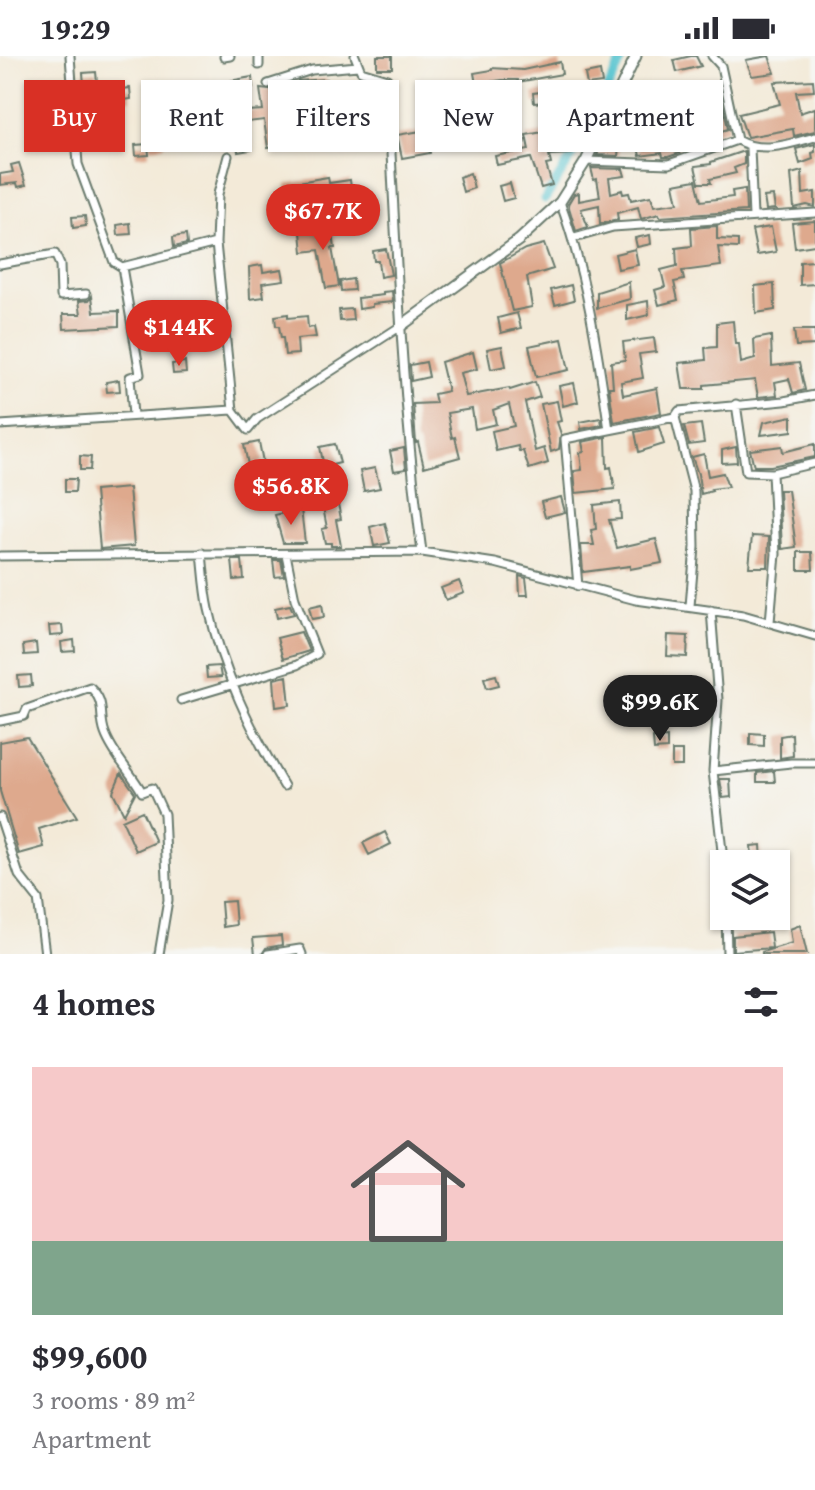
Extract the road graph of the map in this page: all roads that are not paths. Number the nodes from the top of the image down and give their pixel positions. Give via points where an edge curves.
1 (70, 56) edge
2 (355, 56) edge
3 (636, 56) edge
4 (712, 56) edge
5 (358, 66) junction
6 (281, 80) edge
7 (815, 137) edge
8 (737, 140) junction
9 (750, 148) junction
10 (228, 156) dead end
11 (586, 161) junction
12 (560, 202) junction
13 (815, 213) edge
14 (753, 217) junction
15 (574, 238) junction
16 (216, 243) junction
17 (0, 264) edge
18 (122, 267) junction
19 (86, 294) dead end
20 (401, 326) junction
21 (815, 395) edge
22 (736, 404) junction
23 (233, 410) junction
24 (133, 416) junction
25 (675, 417) junction
26 (0, 425) edge
27 (609, 430) junction
28 (815, 463) edge
29 (772, 473) junction
30 (422, 552) junction
31 (202, 553) junction
32 (286, 554) junction
33 (0, 556) edge
34 (578, 586) junction
35 (690, 606) junction
36 (711, 610) junction
37 (770, 622) junction
38 (815, 636) edge
39 (231, 683) junction
40 (181, 700) dead end
41 (0, 721) edge
42 (815, 763) edge
43 (713, 771) junction
44 (284, 786) dead end
45 (0, 817) edge
46 (722, 850) edge
47 (726, 930) edge
48 (45, 954) edge
49 (159, 954) edge
50 (268, 954) edge
51 (302, 954) edge
52 (727, 954) edge

1 - 18 street via 78,164 114,262
2 - 5 street
3 - 11 street
4 - 8 street via 721,66
5 - 6 street via 312,70
5 - 20 street via 387,79
7 - 9 street
8 - 9 street
8 - 11 street via 669,164
9 - 14 street
10 - 16 street via 218,194
11 - 12 street
12 - 15 street
12 - 20 street via 519,240
13 - 14 street
14 - 15 street via 613,227
15 - 27 street via 595,330
16 - 18 street
16 - 23 street
17 - 19 street via 55,254 61,296
18 - 24 street via 140,374 130,377
20 - 23 street via 257,419 248,430
20 - 30 street
21 - 22 street
22 - 25 street via 679,411
22 - 29 street via 746,472
23 - 24 street
24 - 26 street
25 - 27 street
25 - 35 street via 694,491
27 - 34 street via 565,439
28 - 29 street
29 - 37 street via 776,554
30 - 32 street
30 - 34 street via 495,563
31 - 32 street
31 - 33 street
31 - 39 street via 208,608
32 - 39 street via 295,599 317,654 297,665
34 - 35 street
35 - 36 street
36 - 37 street
36 - 43 street via 718,700
37 - 38 street
39 - 40 street
39 - 44 street
41 - 49 street via 90,687 99,696 105,733 120,761 142,792 152,788 164,814 168,900
42 - 43 street
43 - 46 street
45 - 48 street via 19,875 38,899
47 - 52 street
50 - 51 street via 300,949

